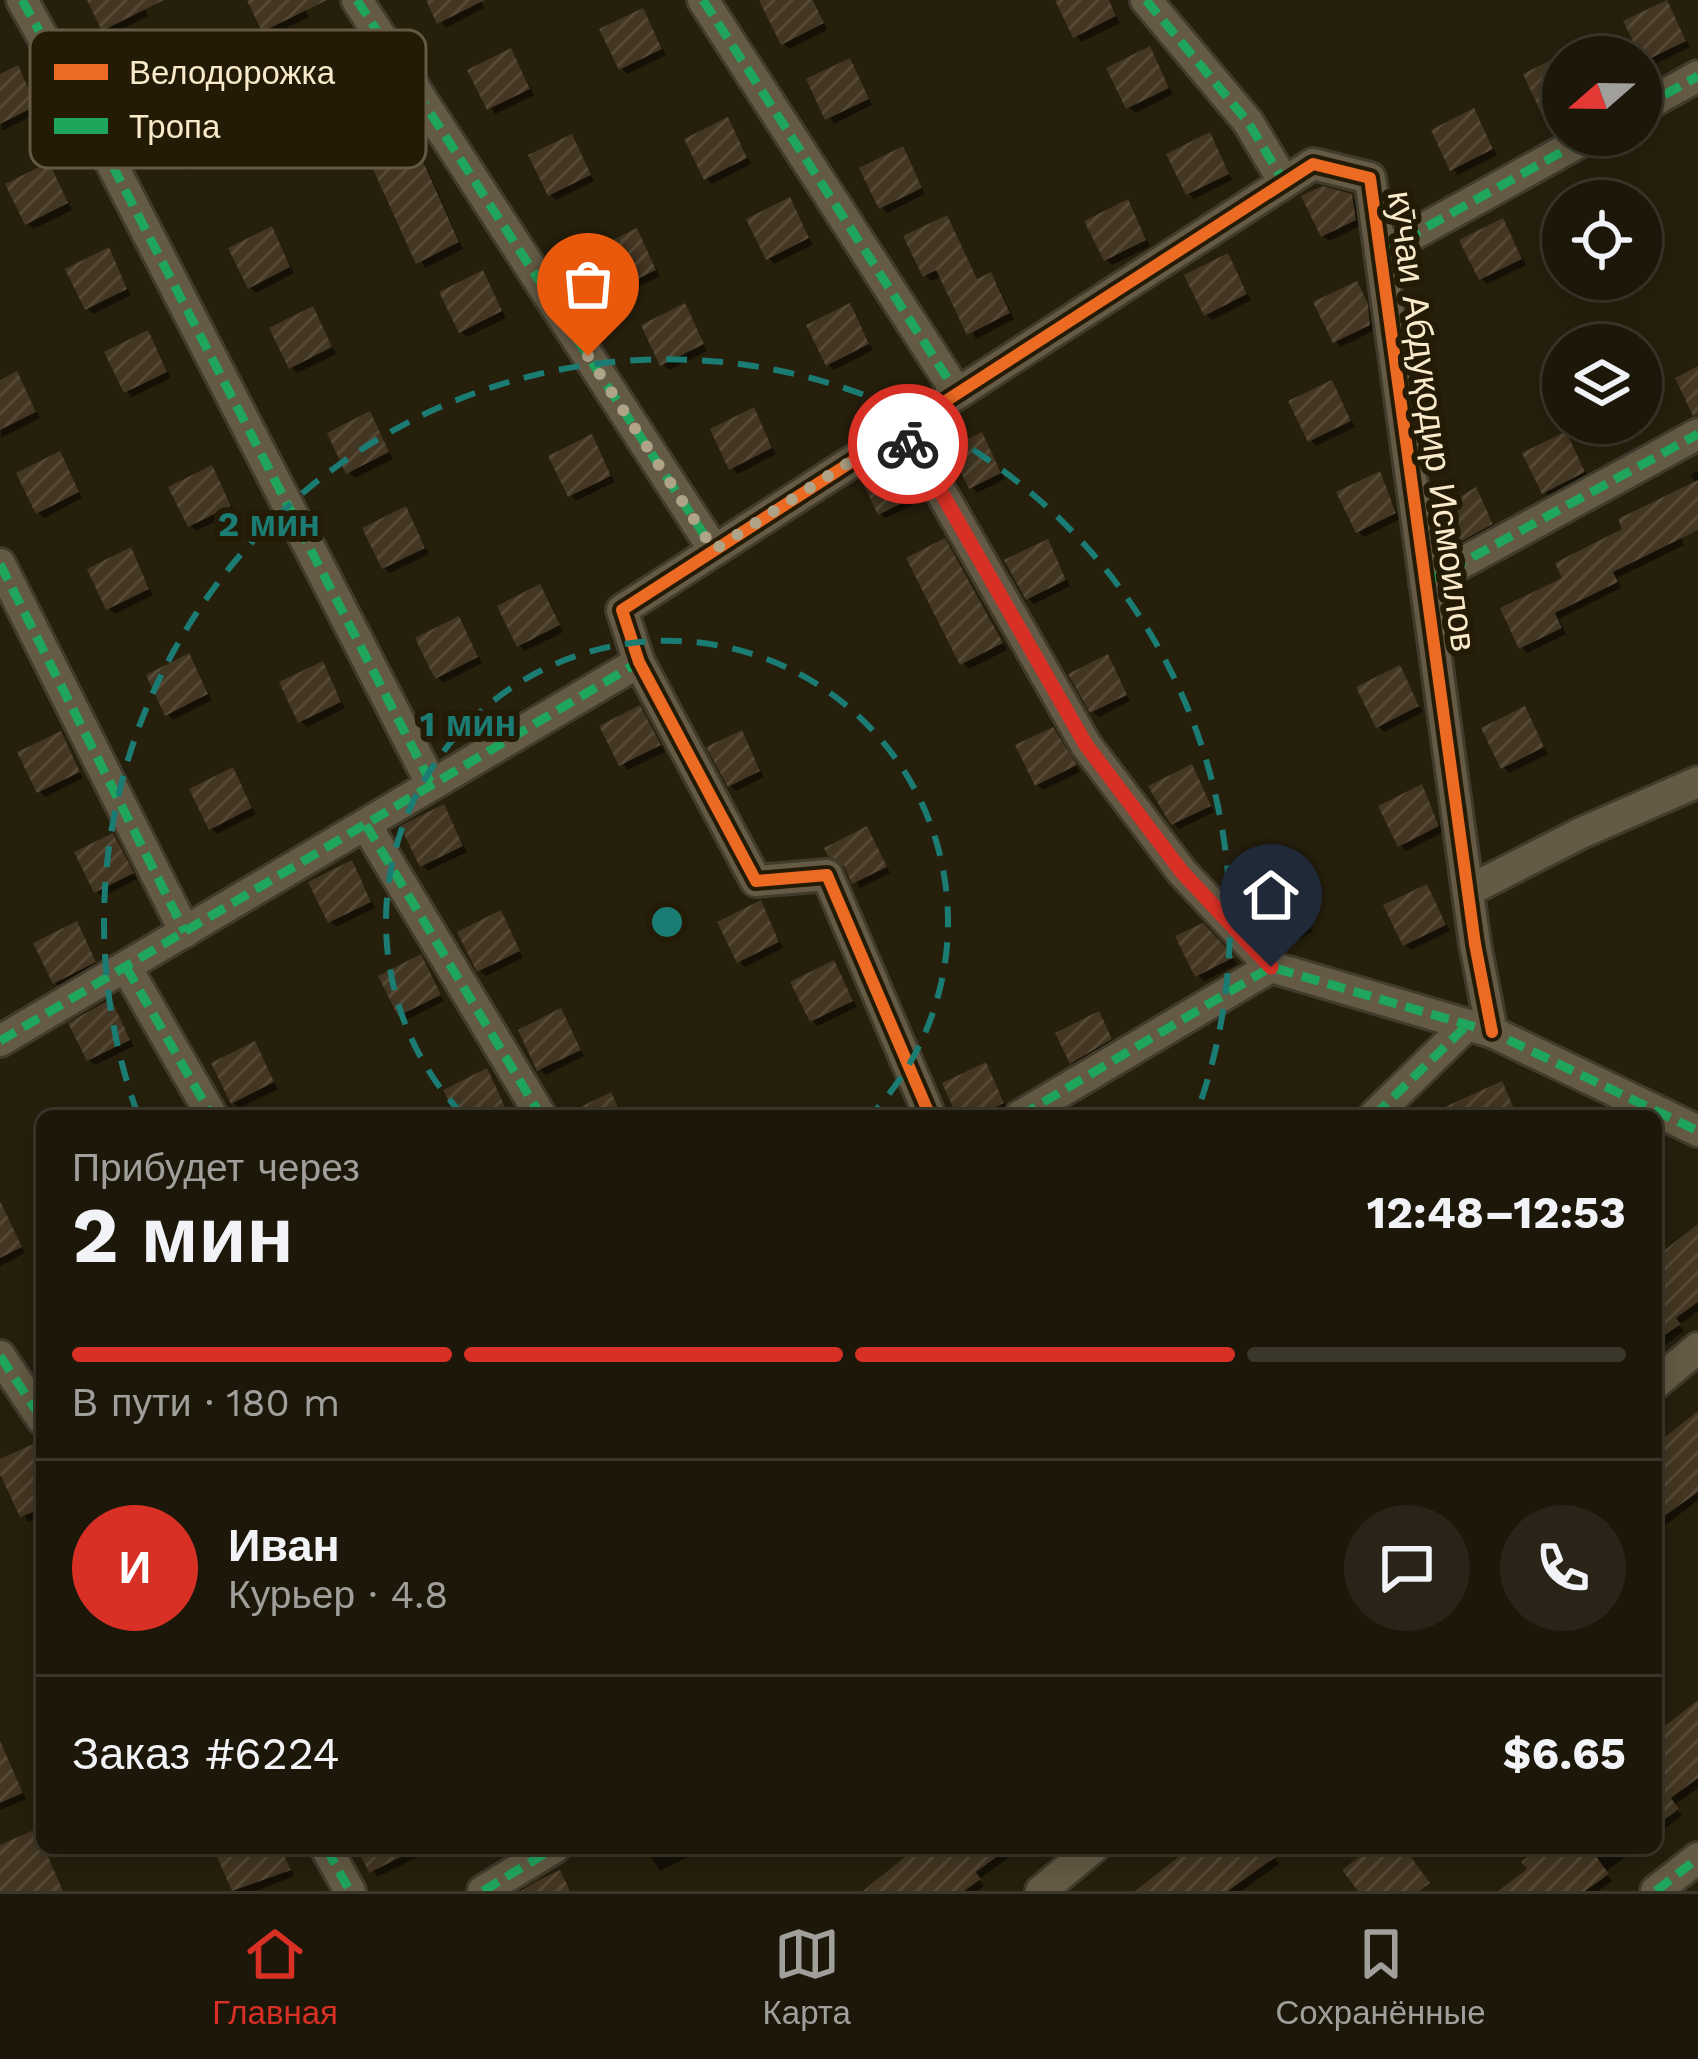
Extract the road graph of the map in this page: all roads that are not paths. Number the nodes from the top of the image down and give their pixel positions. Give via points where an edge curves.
1 (22, 0) edge
2 (357, 0) edge
3 (703, 0) edge
4 (1146, 0) edge
5 (39, 30) edge
6 (376, 30) edge
7 (1698, 76) edge
8 (1662, 96) edge
9 (426, 106) edge
10 (1554, 156) edge
11 (114, 168) edge
12 (1284, 182) junction
13 (1380, 253) junction
14 (957, 394) junction
15 (896, 432) junction
16 (1698, 434) edge
17 (714, 550) junction
18 (0, 564) edge
19 (1425, 583) junction
20 (639, 662) junction
21 (1698, 782) edge
22 (433, 785) junction
23 (366, 825) junction
24 (1468, 891) junction
25 (185, 932) junction
26 (126, 967) junction
27 (1271, 967) junction
28 (1480, 1029) junction
29 (0, 1041) edge
30 (209, 1110) edge
31 (537, 1110) edge
32 (927, 1110) edge
33 (1030, 1110) edge
34 (1381, 1110) edge
35 (1653, 1110) edge
36 (1662, 1114) edge
37 (1698, 1131) edge
38 (1698, 1348) edge
39 (0, 1356) edge
40 (1662, 1378) edge
41 (36, 1410) edge
42 (329, 1854) edge
43 (544, 1854) edge
44 (1086, 1854) edge
45 (1698, 1858) edge
46 (350, 1891) edge
47 (483, 1891) edge
48 (1041, 1891) edge
49 (1656, 1891) edge

1 - 5 street
2 - 6 street
3 - 14 street
4 - 12 street via 1248,122
7 - 8 street
9 - 17 street
10 - 13 street
11 - 22 street
12 - 13 street, кӯчаи Абдуқодир Исмоилов via 1313,164 1370,178
12 - 14 street, кӯчаи Абдуқодир Исмоилов
13 - 19 street, кӯчаи Абдуқодир Исмоилов
14 - 15 street, кӯчаи Абдуқодир Исмоилов
15 - 17 street, кӯчаи Абдуқодир Исмоилов
15 - 27 street via 921,457 1086,745 1182,872
16 - 19 street
17 - 20 street, кӯчаи Абдуқодир Исмоилов via 622,610
18 - 25 street
19 - 24 street, кӯчаи Абдуқодир Исмоилов
20 - 22 street
20 - 32 street, кӯчаи Абдуқодир Исмоилов via 756,881 826,875
21 - 24 street
22 - 23 street
23 - 25 street
23 - 31 street
24 - 28 street, кӯчаи Абдуқодир Исмоилов
25 - 26 street
26 - 29 street
26 - 30 street
27 - 28 street
27 - 33 street
28 - 34 street
28 - 35 street
36 - 37 street
38 - 40 street
39 - 41 street
42 - 46 street
43 - 47 street
44 - 48 street
45 - 49 street

